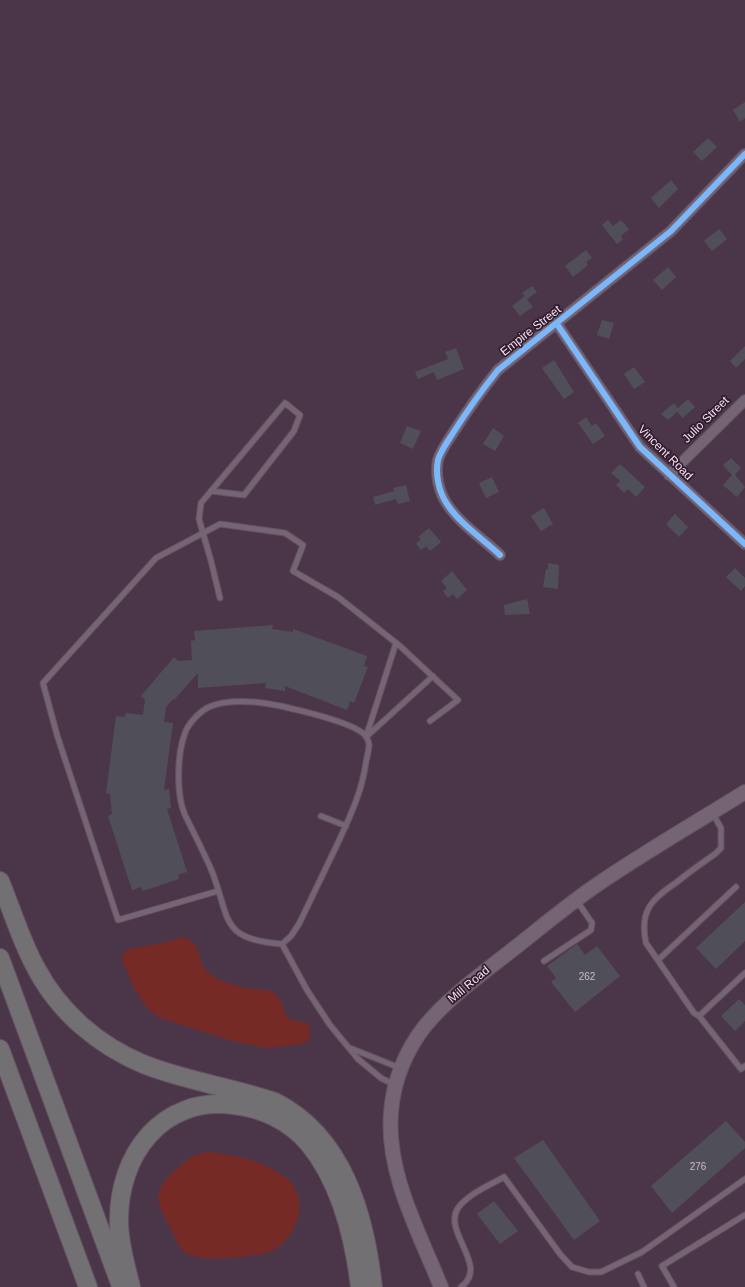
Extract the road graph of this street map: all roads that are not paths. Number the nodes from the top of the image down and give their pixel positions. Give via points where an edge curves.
1 (745, 154) edge
2 (557, 324) junction
3 (745, 400) edge
4 (669, 475) junction
5 (211, 491) junction
6 (202, 533) junction
7 (745, 544) edge
8 (500, 555) dead end
9 (220, 598) dead end
10 (396, 643) junction
11 (433, 676) junction
12 (430, 721) dead end
13 (366, 737) junction
14 (745, 792) edge
15 (712, 813) junction
16 (321, 816) dead end
17 (346, 826) junction
18 (0, 881) edge
19 (736, 887) dead end
20 (218, 891) junction
21 (577, 900) junction
22 (282, 944) junction
23 (0, 958) edge
24 (658, 960) junction
25 (544, 961) dead end
26 (745, 973) edge
27 (699, 1016) junction
28 (349, 1048) junction
29 (0, 1049) edge
30 (745, 1066) edge
31 (401, 1068) junction
32 (395, 1086) junction
33 (745, 1179) edge
34 (745, 1214) edge
35 (638, 1274) dead end
36 (88, 1287) edge
37 (121, 1287) edge
38 (131, 1287) edge
39 (360, 1287) edge
40 (373, 1287) edge
41 (441, 1287) edge
42 (461, 1287) edge
43 (644, 1287) edge
44 (674, 1287) edge

1 - 2 street, Empire Street via 671,231
2 - 4 street, Vincent Road via 633,438
2 - 8 street, Empire Street via 498,370 462,419 438,460 438,485 446,503
3 - 4 street, Julio Street
4 - 7 street, Vincent Road
5 - 5 lane via 284,403 300,415 294,431 244,495
5 - 6 lane via 201,502 199,519
6 - 9 lane via 212,561
6 - 10 lane via 220,524 285,533 303,545 293,571 338,596
6 - 20 lane via 156,558 43,683 57,735 118,920
10 - 11 lane
10 - 13 lane
11 - 12 lane via 458,700
11 - 13 lane
13 - 17 lane via 369,746 365,772
13 - 20 lane via 360,731 306,711 256,702 231,702 209,707 197,716 185,732 180,752 180,797
14 - 15 main road, Mill Road
15 - 21 main road, Mill Road via 666,840
15 - 24 lane via 721,828 721,848 656,896 648,908 644,920 646,943
16 - 17 lane
17 - 22 lane via 299,924
18 - 40 highway via 30,956 46,984 68,1012 95,1037 144,1064 275,1102 293,1112 315,1130 333,1154 349,1186 363,1231
19 - 24 lane
20 - 22 lane via 226,916 234,930 246,938 262,943
21 - 25 lane via 592,923 592,930
21 - 31 main road, Mill Road via 441,1008 418,1036
22 - 28 lane via 307,990
23 - 37 highway
24 - 27 lane via 694,1013
26 - 27 lane
27 - 30 lane via 742,1069
28 - 31 lane
28 - 32 lane via 363,1065
29 - 36 highway
31 - 32 main road, Mill Road
32 - 41 main road, Mill Road via 390,1113 394,1161
33 - 42 lane via 642,1252 602,1272 589,1272 572,1267 560,1254 504,1177 462,1204 456,1212 455,1225 471,1269 468,1279
34 - 44 lane via 662,1266
35 - 43 lane
38 - 39 highway via 121,1244 119,1221 130,1165 139,1147 165,1120 193,1107 215,1104 240,1105 270,1114 289,1125 308,1143 328,1173 338,1194 349,1230

